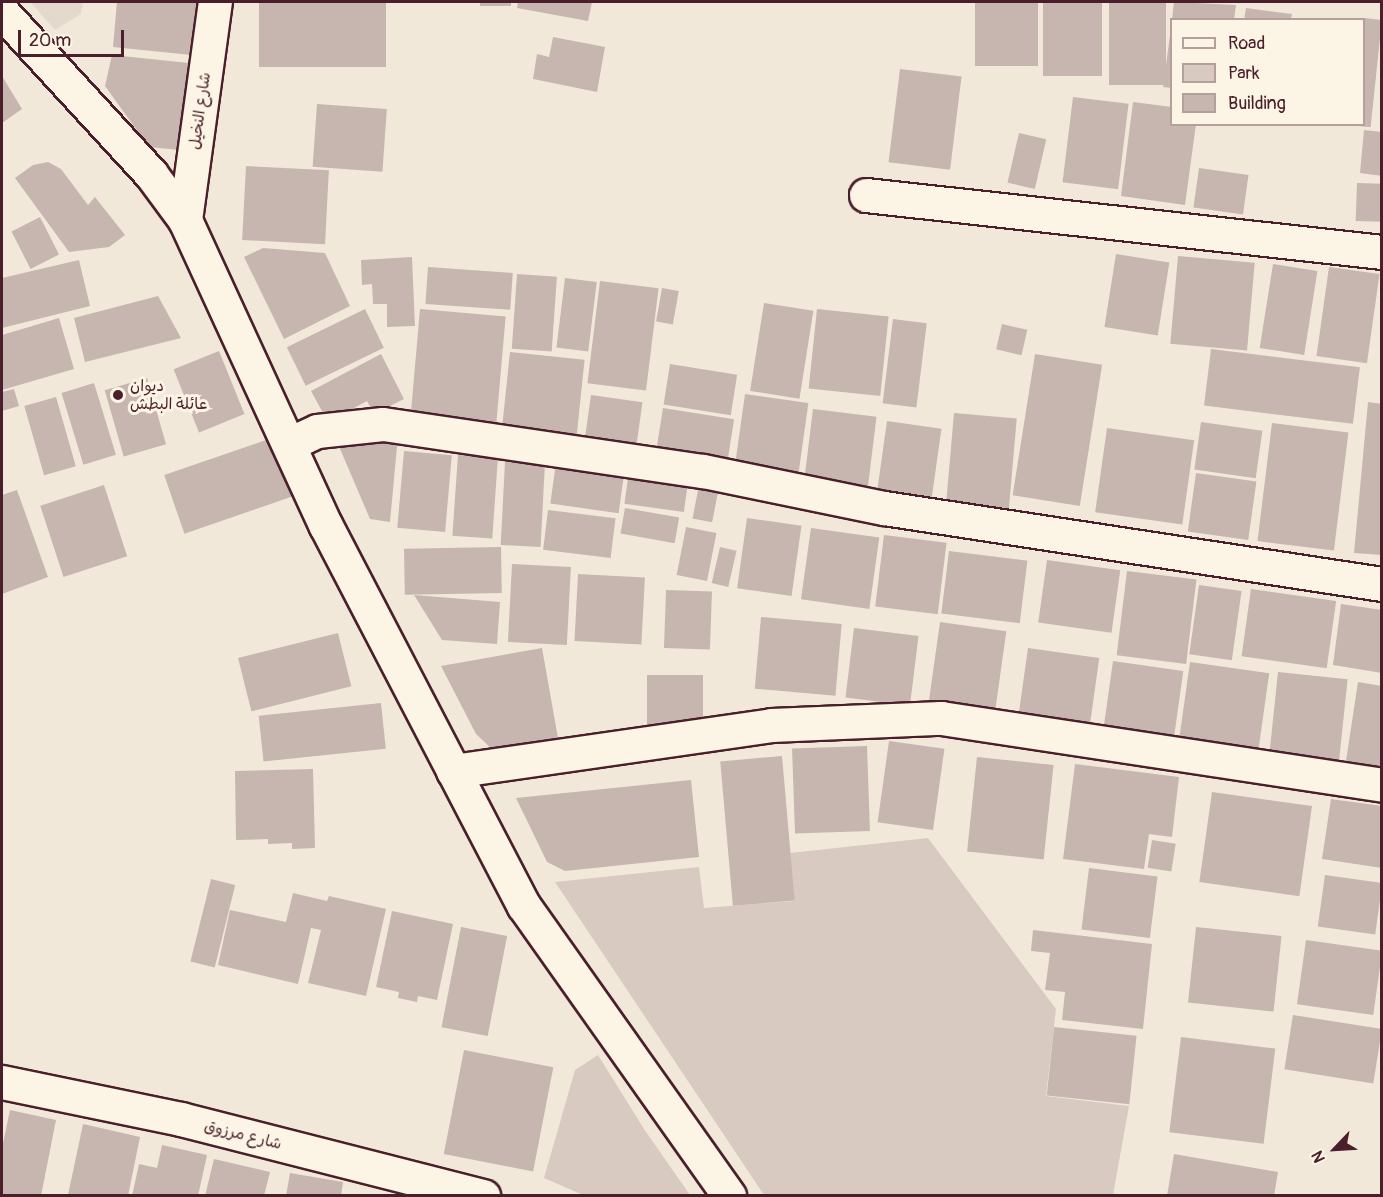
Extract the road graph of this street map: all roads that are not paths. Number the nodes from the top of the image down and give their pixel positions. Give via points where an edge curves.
1 (215, 2) edge
2 (2, 12) edge
3 (866, 195) dead end
4 (185, 220) junction
5 (1382, 252) edge
6 (289, 444) junction
7 (1382, 584) edge
8 (453, 771) junction
9 (1382, 785) edge
10 (2, 1082) edge
11 (483, 1196) edge
12 (729, 1196) edge

1 - 4 street, شارع النخيل
2 - 4 street via 151,174
3 - 5 street
4 - 6 street
6 - 7 street via 317,431 383,424 703,471 884,508
6 - 8 street via 326,526
8 - 9 street via 771,725 940,718
8 - 12 street via 524,906
10 - 11 street, شارع مرزوق via 181,1119

